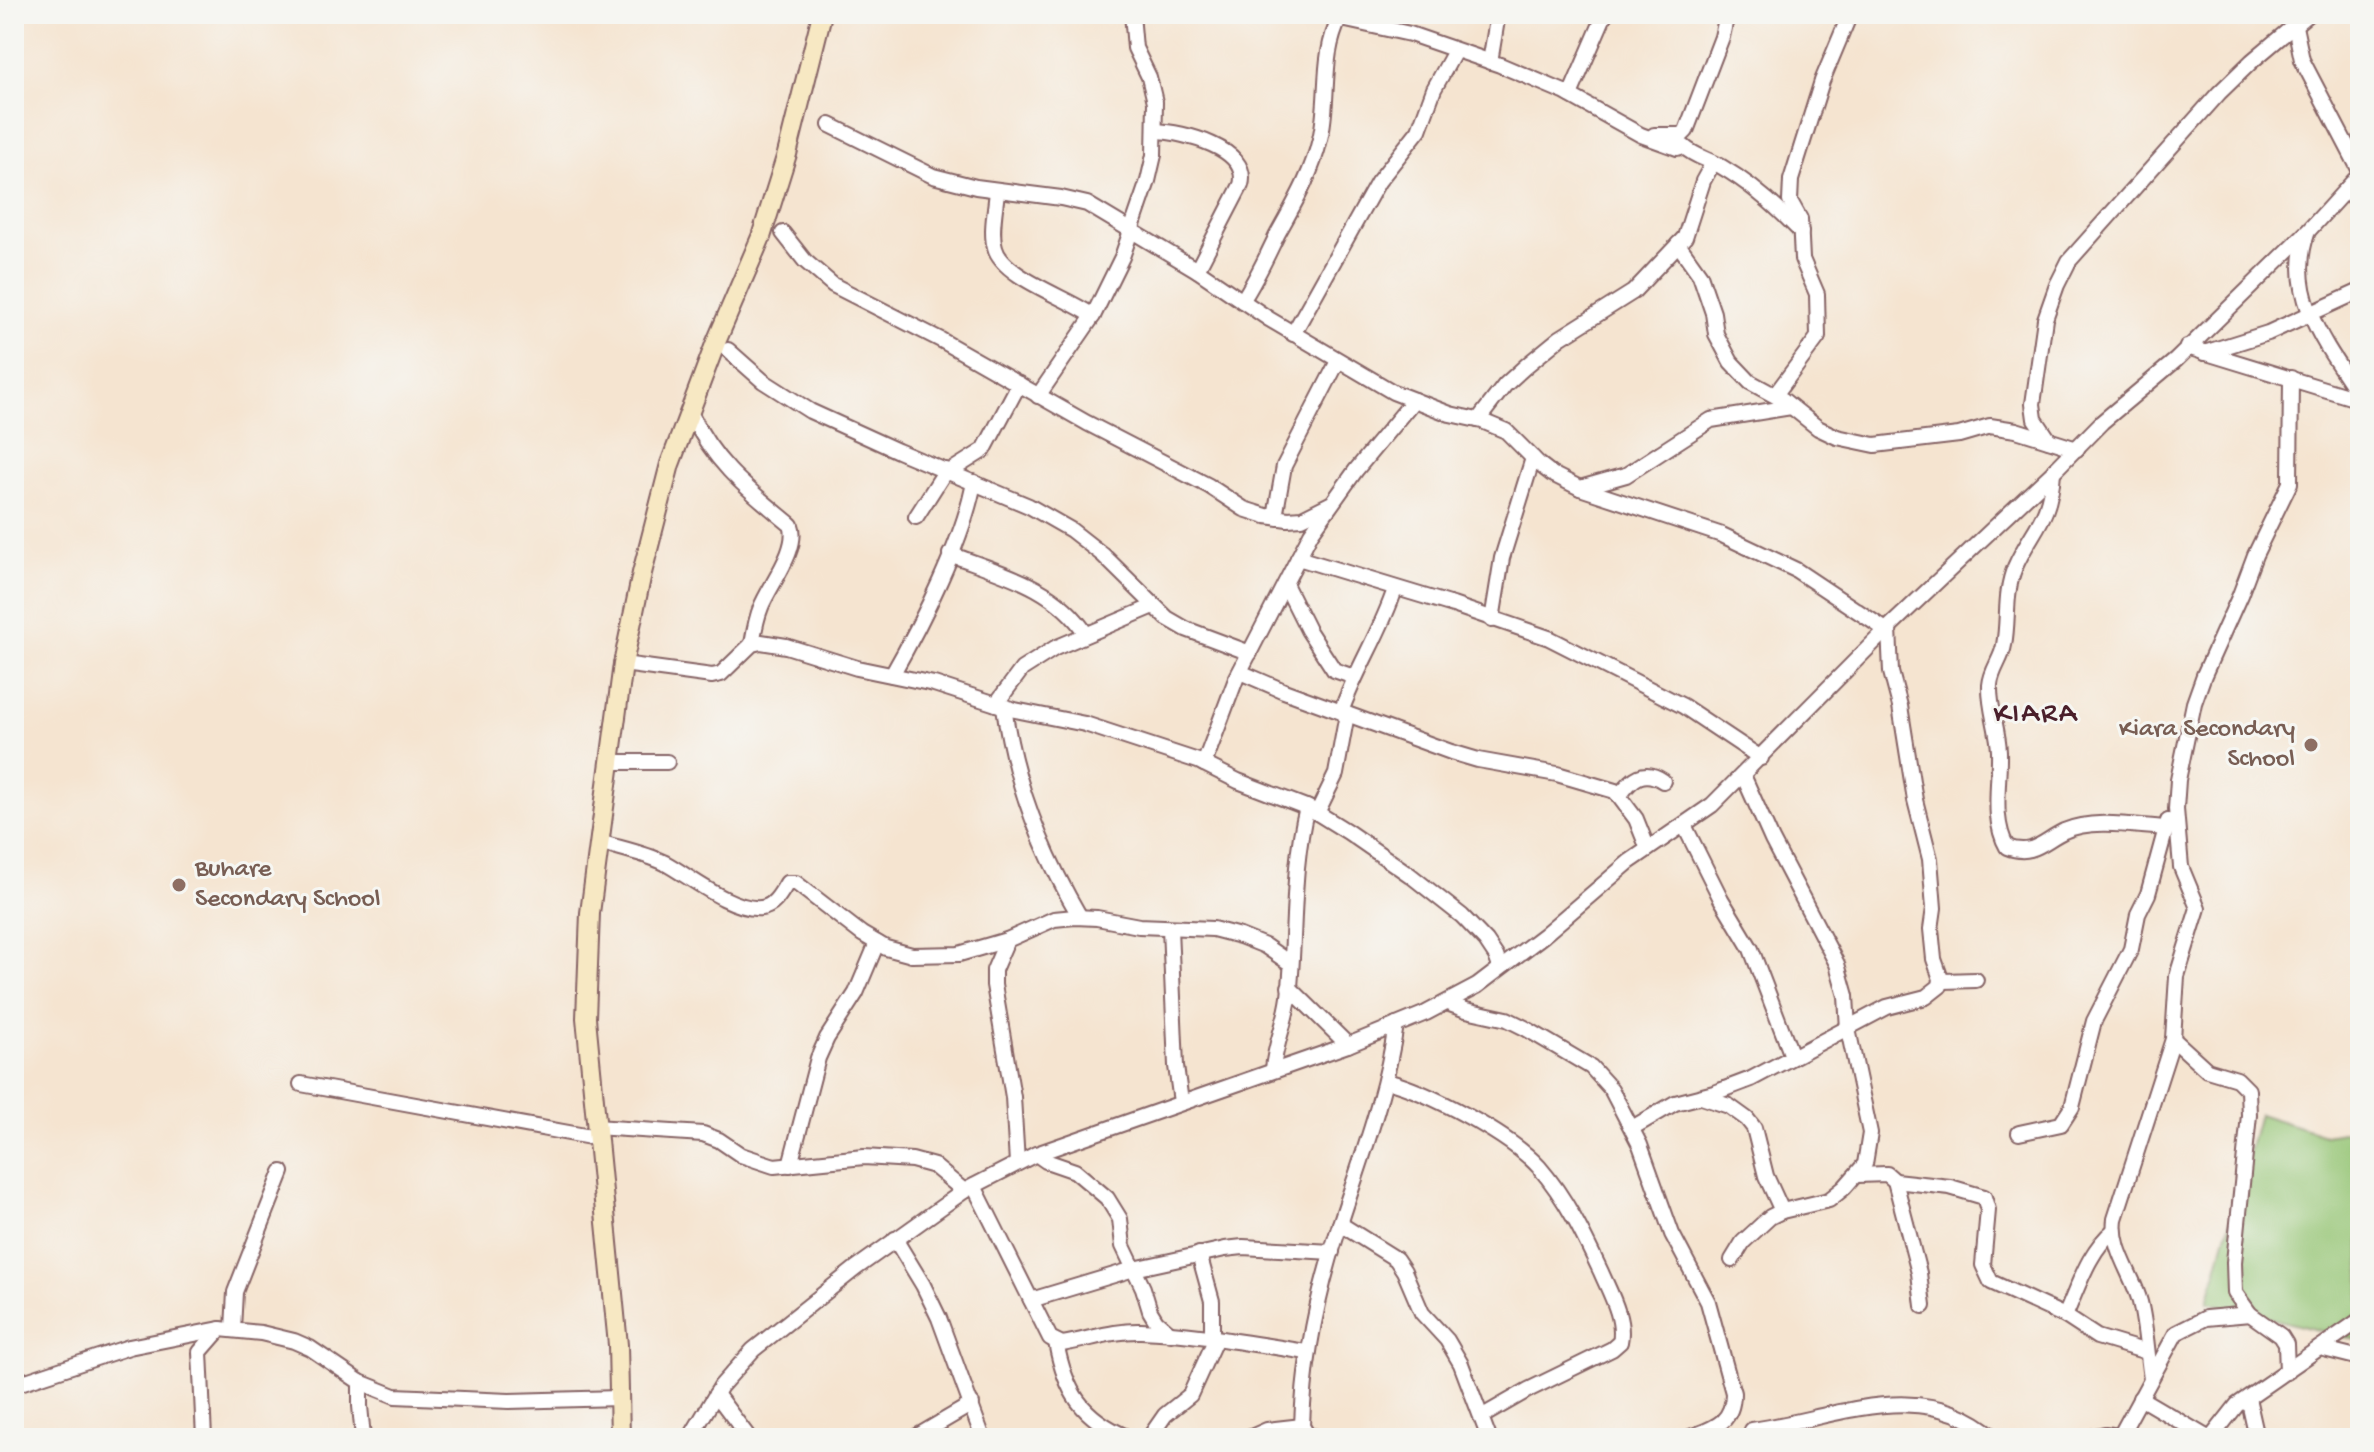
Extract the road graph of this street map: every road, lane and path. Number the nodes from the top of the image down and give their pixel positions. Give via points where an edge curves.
1 (822, 14) edge
2 (1132, 14) edge
3 (1319, 14) edge
4 (1498, 14) edge
5 (1605, 14) edge
6 (1727, 14) edge
7 (1850, 14) edge
8 (2308, 14) edge
9 (1340, 18) junction
10 (2295, 26) junction
11 (1455, 51) junction
12 (1490, 62) junction
13 (1570, 95) junction
14 (830, 125) dead end
15 (1156, 131) junction
16 (1641, 135) junction
17 (1713, 163) junction
18 (2360, 172) edge
19 (997, 190) junction
20 (1131, 229) junction
21 (2309, 230) junction
22 (1801, 232) junction
23 (783, 233) dead end
24 (1678, 244) junction
25 (1197, 270) junction
26 (2360, 291) edge
27 (1242, 301) junction
28 (2309, 314) junction
29 (1093, 316) junction
30 (1293, 334) junction
31 (2187, 347) junction
32 (728, 350) dead end
33 (2204, 353) junction
34 (1338, 361) junction
35 (2291, 378) junction
36 (1019, 384) junction
37 (1775, 395) junction
38 (1038, 396) junction
39 (2360, 398) edge
40 (1414, 400) junction
41 (1791, 407) junction
42 (691, 414) junction
43 (1478, 420) junction
44 (2049, 440) junction
45 (2077, 449) junction
46 (984, 450) junction
47 (1533, 458) junction
48 (947, 471) junction
49 (2053, 472) junction
50 (976, 483) junction
51 (1580, 488) junction
52 (1330, 504) junction
53 (916, 517) dead end
54 (1278, 518) junction
55 (950, 554) junction
56 (1298, 558) junction
57 (1285, 584) junction
58 (1395, 589) junction
59 (1154, 606) junction
60 (1492, 620) junction
61 (1888, 629) junction
62 (1086, 634) junction
63 (752, 644) junction
64 (1250, 653) junction
65 (623, 664) junction
66 (1240, 672) junction
67 (892, 675) junction
68 (1354, 677) junction
69 (1000, 705) junction
70 (1344, 713) junction
71 (1761, 758) junction
72 (609, 762) junction
73 (667, 762) dead end
74 (1204, 764) junction
75 (1743, 775) junction
76 (1663, 781) dead end
77 (1620, 795) junction
78 (2177, 795) junction
79 (1312, 810) junction
80 (1684, 825) junction
81 (2165, 828) junction
82 (599, 842) junction
83 (1648, 849) junction
84 (1080, 917) junction
85 (1170, 928) junction
86 (1007, 940) junction
87 (877, 943) junction
88 (1291, 964) junction
89 (1500, 967) junction
90 (1976, 980) dead end
91 (1941, 983) junction
92 (1289, 987) junction
93 (1447, 1003) junction
94 (1396, 1025) junction
95 (1848, 1029) junction
96 (2173, 1039) junction
97 (1348, 1045) junction
98 (1792, 1056) junction
99 (1273, 1069) junction
100 (1386, 1081) junction
101 (301, 1084) dead end
102 (1698, 1096) junction
103 (1181, 1102) junction
104 (1632, 1128) junction
105 (595, 1132) junction
106 (2019, 1133) dead end
107 (1036, 1154) junction
108 (1017, 1163) junction
109 (790, 1165) junction
110 (282, 1172) dead end
111 (1857, 1175) junction
112 (1895, 1181) junction
113 (969, 1188) junction
114 (1782, 1211) junction
115 (1340, 1224) junction
116 (2114, 1230) junction
117 (895, 1239) junction
118 (1332, 1252) junction
119 (1199, 1254) junction
120 (1732, 1260) dead end
121 (1134, 1269) junction
122 (1031, 1300) junction
123 (1923, 1306) dead end
124 (2250, 1314) junction
125 (2065, 1316) junction
126 (2360, 1320) edge
127 (227, 1329) junction
128 (1171, 1334) junction
129 (1214, 1337) junction
130 (1056, 1342) junction
131 (2320, 1348) junction
132 (1307, 1352) junction
133 (2147, 1352) junction
134 (2360, 1358) edge
135 (2287, 1372) junction
136 (2151, 1378) junction
137 (360, 1382) junction
138 (14, 1385) edge
139 (716, 1394) junction
140 (619, 1398) junction
141 (2140, 1398) junction
142 (2248, 1398) junction
143 (972, 1404) junction
144 (1481, 1417) junction
145 (1726, 1418) junction
146 (1302, 1426) junction
147 (1756, 1434) edge
148 (1986, 1435) edge
149 (2120, 1437) edge
150 (204, 1438) edge
151 (363, 1438) edge
152 (620, 1438) edge
153 (690, 1438) edge
154 (749, 1438) edge
155 (914, 1438) edge
156 (983, 1438) edge
157 (1129, 1438) edge
158 (1149, 1438) edge
159 (1249, 1438) edge
160 (1327, 1438) edge
161 (1489, 1438) edge
162 (1688, 1438) edge
163 (2087, 1438) edge
164 (2209, 1438) edge
165 (2257, 1438) edge

1 - 42 main road via 761,237
2 - 15 street via 1135,48 1153,88
3 - 9 street
4 - 12 street
5 - 13 street
6 - 16 street via 1686,131
7 - 22 street via 1791,180 1790,201 1800,215
8 - 10 street
9 - 11 street
9 - 27 street via 1332,33 1325,115 1312,167
10 - 18 street via 2302,60
10 - 44 street via 2219,93 2069,261 2045,319 2033,404 2035,419
11 - 12 street
11 - 30 street via 1419,130 1378,182
12 - 13 street
13 - 16 street
14 - 19 street via 933,176
15 - 20 street via 1148,181
15 - 25 street via 1200,138 1227,154 1243,173
16 - 17 street via 1683,146
17 - 22 street via 1780,210
17 - 24 street via 1689,231
18 - 21 street
19 - 20 street via 1087,204
19 - 29 street via 994,248 1000,257 1023,277
20 - 25 street
20 - 29 street
21 - 28 street via 2301,250 2300,280
21 - 31 street
22 - 37 street via 1802,259 1817,294 1818,337
23 - 36 street via 833,285
24 - 37 street via 1700,275 1716,334 1731,362 1750,382
24 - 43 street via 1633,292 1535,357
25 - 27 street
26 - 28 street
27 - 30 street
28 - 33 street
28 - 39 street
29 - 38 street
30 - 34 street
31 - 33 street
31 - 45 street
32 - 48 street via 810,411
33 - 35 street
34 - 40 street
34 - 54 street via 1284,466
35 - 39 street
35 - 78 street via 2290,483 2204,675
36 - 38 street
36 - 46 street
37 - 41 street
38 - 54 street via 1244,509
40 - 43 street
40 - 52 street
41 - 44 street via 1818,428 1862,444 1914,442 1990,426
41 - 51 street via 1704,423 1626,475
42 - 63 street via 704,442 733,477 794,532 761,607
42 - 65 main road via 670,464
43 - 47 street via 1506,431
44 - 45 street
45 - 49 street
46 - 48 street
46 - 50 street
47 - 51 street
47 - 60 street via 1502,558
48 - 50 street
48 - 53 street
49 - 61 street
49 - 81 street via 2047,512 2015,567 2004,648 1990,682 2002,838 2007,847 2023,851 2085,826
50 - 55 street
50 - 59 street via 1071,530
51 - 61 street via 1722,535 1796,570
52 - 54 street via 1302,518
52 - 56 street
55 - 62 street via 1049,595
55 - 67 street
56 - 57 street
56 - 58 street
57 - 64 street
57 - 68 street via 1334,670
58 - 60 street
58 - 68 street via 1385,620
59 - 62 street
59 - 64 street via 1186,629
60 - 71 street via 1549,638 1638,682
61 - 71 street
61 - 91 street via 1891,672 1930,859 1933,944
62 - 69 street via 1022,669
63 - 65 street via 721,674 712,676
63 - 67 street via 786,646
64 - 66 street
65 - 72 main road
66 - 70 street
66 - 74 street
67 - 69 street
68 - 70 street
69 - 74 street via 1085,724
69 - 84 street via 1049,861
70 - 77 street via 1478,760 1589,782
70 - 79 street via 1336,774
71 - 75 street
72 - 73 street
72 - 82 main road
74 - 79 street
75 - 80 street
75 - 95 street via 1837,964
76 - 77 street via 1642,774
77 - 83 street
78 - 81 street
78 - 96 street via 2181,867 2198,908 2177,976
79 - 88 street via 1294,881
79 - 89 street via 1462,916 1486,941
80 - 83 street
80 - 98 street via 1751,949
81 - 106 street via 2131,949 2094,1021 2072,1107 2061,1124
82 - 87 street via 668,864 707,889 752,907 769,906 787,883 796,883
82 - 105 main road via 586,1018
83 - 89 street
84 - 85 street
84 - 86 street via 1054,919
85 - 88 street via 1240,936
85 - 103 street
86 - 87 street via 959,954 934,955 899,952
86 - 108 street via 994,970 994,985 1013,1097
87 - 109 street via 856,993 818,1058
88 - 92 street
89 - 93 street
90 - 91 street
91 - 95 street via 1926,997 1887,1007
92 - 97 street
92 - 99 street
93 - 94 street
93 - 104 street via 1507,1019 1591,1067 1611,1089
94 - 97 street
94 - 100 street
95 - 98 street
95 - 111 street via 1870,1133 1865,1164
96 - 116 street
96 - 124 street via 2207,1070 2237,1079 2248,1090 2234,1283
97 - 99 street
98 - 102 street via 1733,1087
99 - 103 street
100 - 115 street
100 - 144 street via 1448,1106 1537,1165 1573,1216 1621,1324 1620,1342 1612,1349
101 - 105 street
102 - 104 street
102 - 114 street via 1729,1106 1754,1128
103 - 107 street
104 - 145 street via 1672,1234 1708,1302 1733,1393 1733,1409
105 - 109 street via 703,1134 752,1159
105 - 140 main road
107 - 108 street
107 - 121 street via 1075,1171 1107,1198 1117,1212
108 - 113 street
109 - 113 street via 864,1157 912,1160 934,1166
110 - 127 street via 235,1292
111 - 112 street via 1887,1174
111 - 114 street via 1829,1200
112 - 123 street
112 - 125 street via 1984,1197 1986,1277
113 - 117 street
113 - 122 street
114 - 120 street via 1755,1229
115 - 118 street
115 - 144 street via 1396,1259 1422,1313 1461,1364
116 - 125 street via 2090,1256
116 - 133 street via 2140,1303
117 - 139 street via 753,1350
117 - 143 street via 939,1318
118 - 119 street via 1243,1247
118 - 132 street
119 - 121 street
119 - 129 street via 1212,1301
121 - 122 street
121 - 128 street via 1156,1321
122 - 130 street
124 - 135 street via 2281,1336
124 - 136 street via 2206,1318 2179,1331
125 - 133 street via 2097,1337
126 - 131 street
127 - 137 street via 294,1341
127 - 138 street via 129,1347
127 - 150 street via 200,1352
128 - 129 street
128 - 130 street via 1141,1331
129 - 132 street
129 - 158 street via 1190,1395 1165,1415
130 - 157 street via 1072,1396 1096,1420
131 - 134 street
131 - 135 street
132 - 146 street
133 - 136 street
135 - 142 street
136 - 141 street
137 - 140 street via 395,1396
137 - 151 street
139 - 153 street
139 - 154 street
140 - 152 main road
141 - 149 street
141 - 164 street
142 - 164 street
142 - 165 street
143 - 155 street
143 - 156 street
144 - 161 street
145 - 147 street
145 - 162 street
146 - 159 street
146 - 160 street via 1308,1436
147 - 148 street via 1841,1410 1889,1404 1939,1408 1964,1417
149 - 163 street

